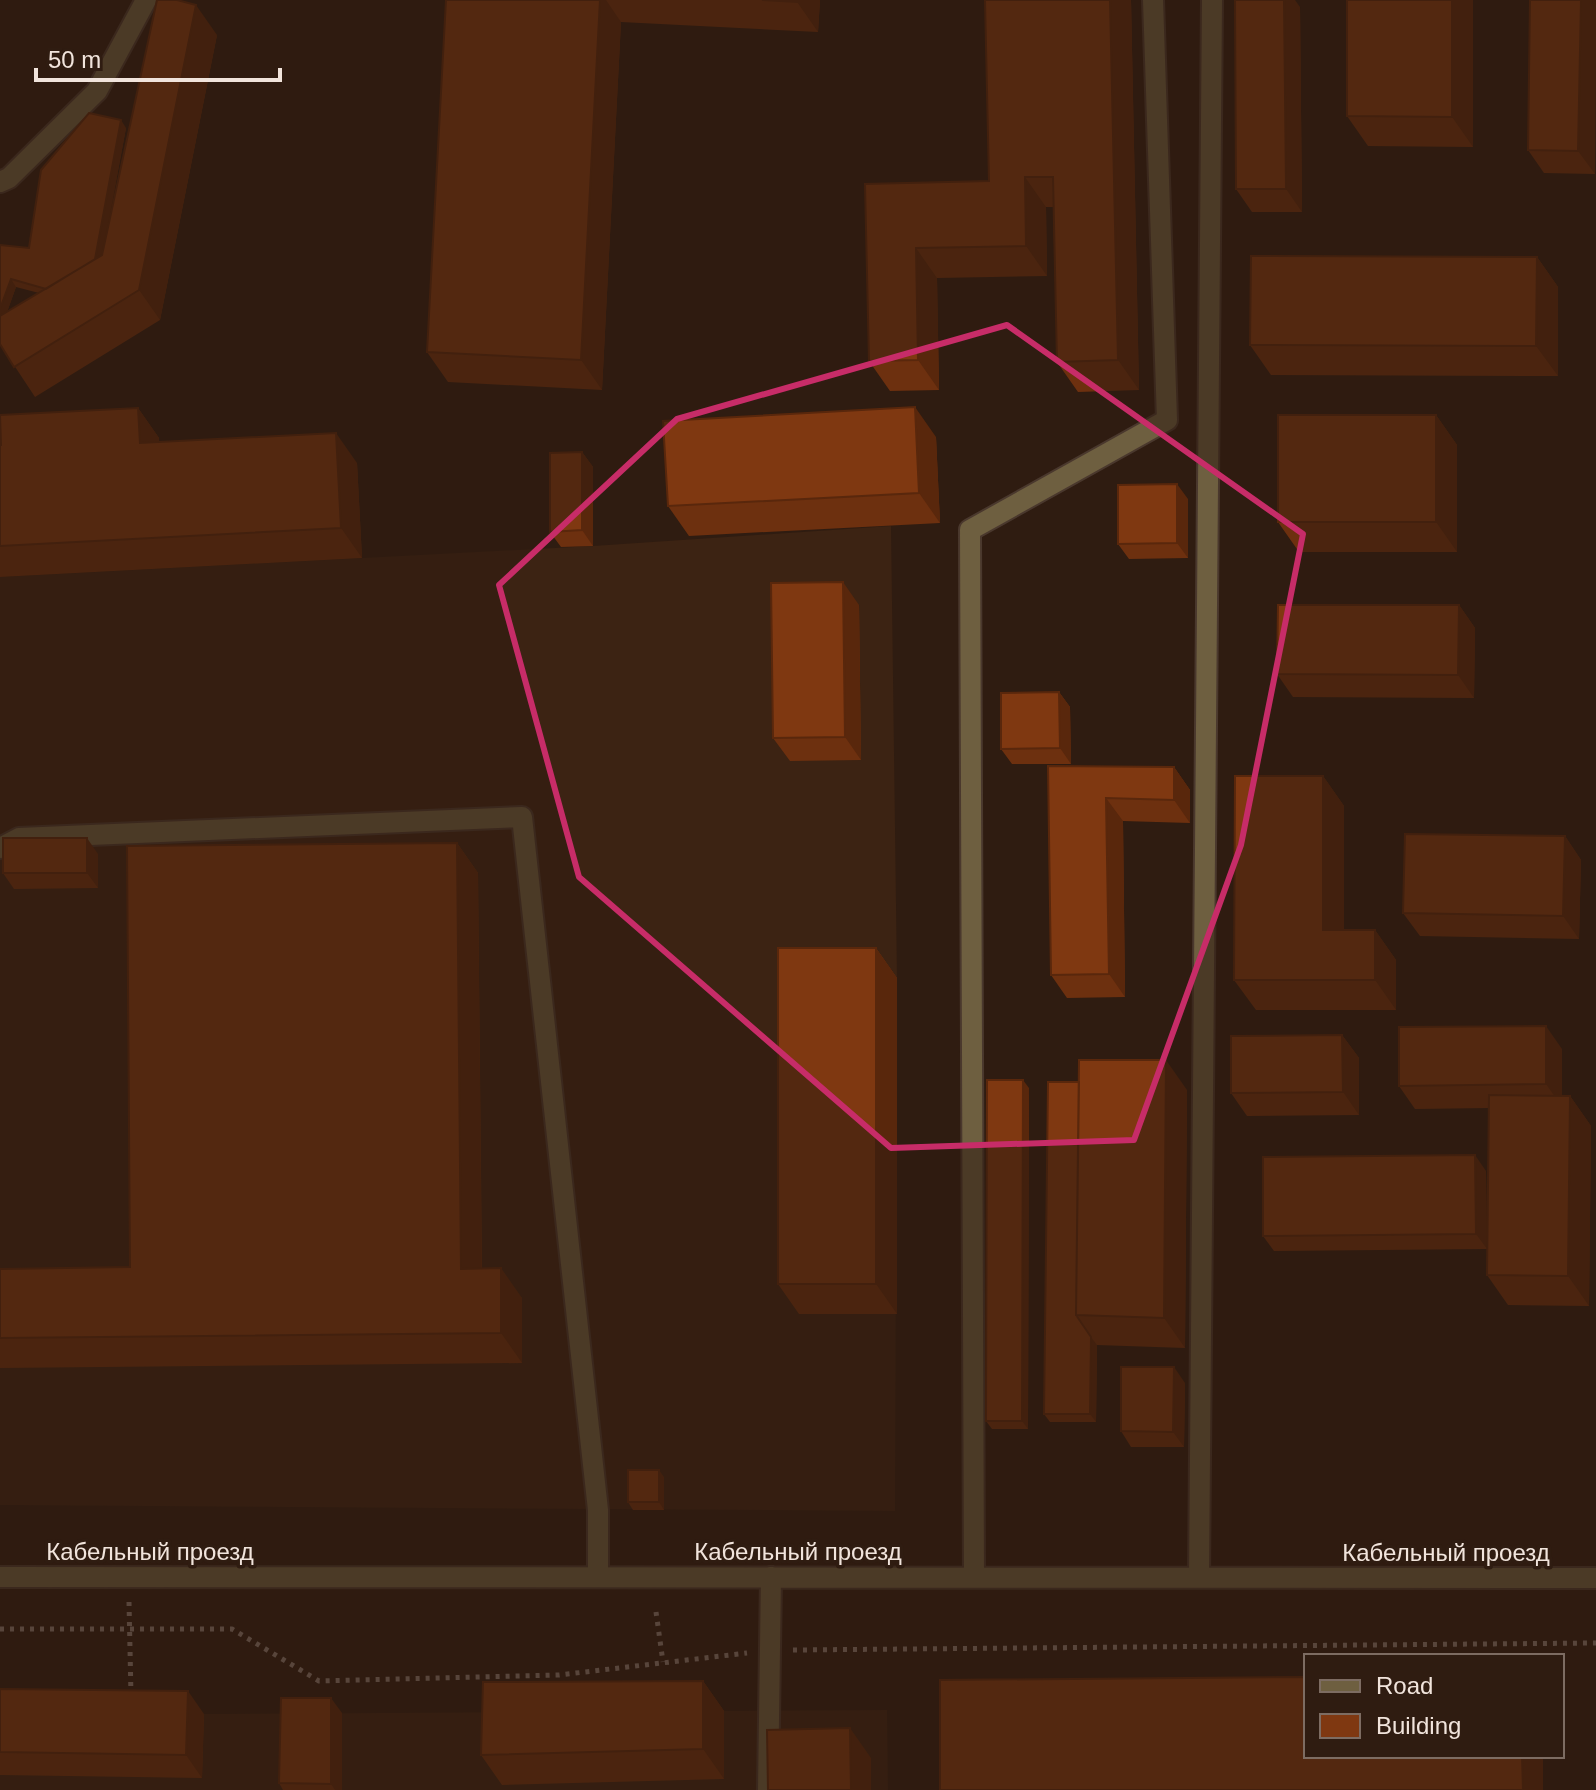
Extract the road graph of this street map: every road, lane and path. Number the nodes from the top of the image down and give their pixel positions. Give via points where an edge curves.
1 (146, 0) edge
2 (1153, 0) edge
3 (1212, 0) edge
4 (0, 182) edge
5 (0, 848) edge
6 (0, 1577) edge
7 (129, 1577) junction
8 (598, 1577) junction
9 (771, 1577) junction
10 (974, 1577) junction
11 (1199, 1577) junction
12 (1596, 1578) edge
13 (656, 1612) dead end
14 (0, 1629) edge
15 (130, 1629) junction
16 (1596, 1643) edge
17 (770, 1650) junction
18 (663, 1663) junction
19 (131, 1699) edge
20 (768, 1790) edge

1 - 4 street via 97,91
2 - 10 street via 1167,420 970,530
3 - 11 street
5 - 8 street via 19,838 522,817 598,1510
6 - 7 street, Кабельный проезд
7 - 8 street, Кабельный проезд
7 - 15 path
8 - 9 street, Кабельный проезд
9 - 10 street, Кабельный проезд
9 - 17 street
10 - 11 street, Кабельный проезд
11 - 12 street, Кабельный проезд
13 - 18 path
14 - 15 path
15 - 18 path via 232,1629 319,1681 559,1675
15 - 19 path
16 - 17 path
17 - 18 path
17 - 20 street

